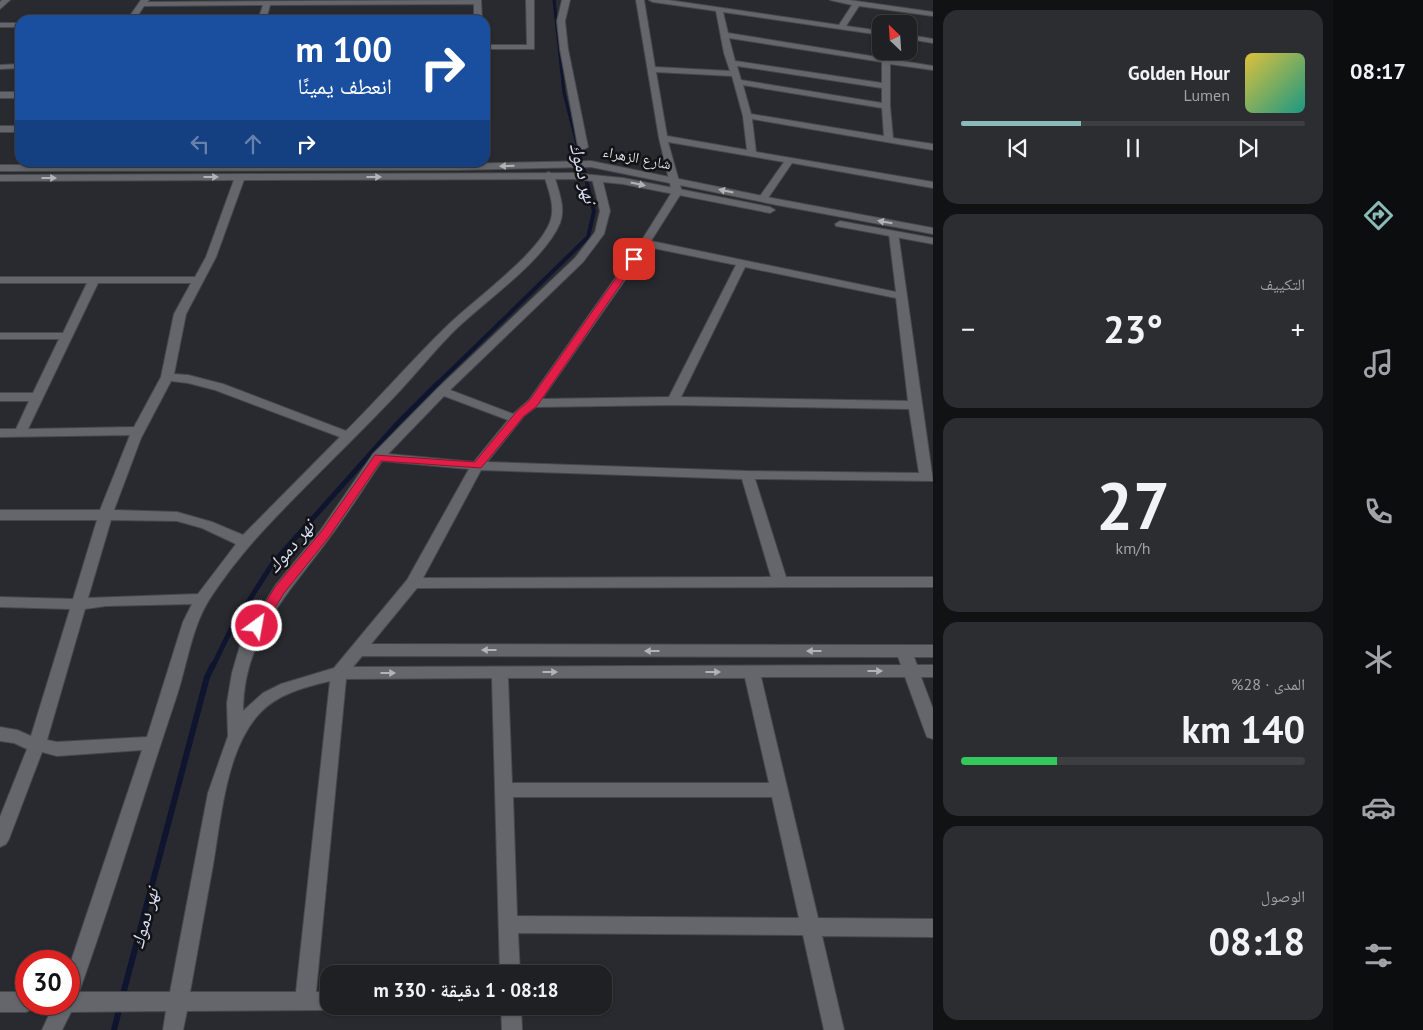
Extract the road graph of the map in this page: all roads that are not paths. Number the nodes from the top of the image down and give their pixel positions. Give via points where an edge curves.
1 (6, 0) edge
2 (530, 0) edge
3 (566, 0) edge
4 (640, 0) edge
5 (653, 0) edge
6 (834, 0) edge
7 (316, 1) edge
8 (477, 1) edge
9 (143, 2) edge
10 (267, 3) junction
11 (856, 3) junction
12 (0, 7) edge
13 (719, 10) junction
14 (933, 14) edge
15 (134, 15) edge
16 (263, 15) edge
17 (478, 15) edge
18 (0, 25) edge
19 (15, 25) edge
20 (841, 28) junction
21 (872, 32) edge
22 (724, 35) junction
23 (918, 39) edge
24 (933, 41) edge
25 (490, 47) edge
26 (872, 58) edge
27 (886, 60) joint
28 (732, 63) junction
29 (0, 66) edge
30 (15, 66) edge
31 (933, 68) edge
32 (651, 69) junction
33 (737, 78) junction
34 (886, 86) junction
35 (0, 95) edge
36 (15, 95) edge
37 (886, 106) junction
38 (747, 116) junction
39 (0, 129) edge
40 (15, 129) edge
41 (663, 138) junction
42 (889, 140) junction
43 (583, 147) dead end
44 (933, 147) edge
45 (752, 153) junction
46 (790, 160) junction
47 (490, 165) edge
48 (15, 167) edge
49 (78, 167) joint
50 (98, 167) joint
51 (0, 168) edge
52 (554, 172) junction
53 (240, 177) junction
54 (593, 177) junction
55 (0, 178) edge
56 (70, 178) junction
57 (94, 178) junction
58 (933, 185) edge
59 (674, 186) junction
60 (763, 199) junction
61 (933, 231) edge
62 (894, 234) junction
63 (933, 241) edge
64 (645, 243) junction
65 (742, 263) junction
66 (0, 280) edge
67 (94, 280) junction
68 (200, 280) junction
69 (901, 296) junction
70 (0, 336) edge
71 (66, 336) junction
72 (166, 377) junction
73 (442, 392) junction
74 (0, 397) edge
75 (37, 397) junction
76 (673, 401) junction
77 (533, 404) junction
78 (914, 405) junction
79 (516, 419) junction
80 (138, 431) junction
81 (0, 433) edge
82 (20, 433) junction
83 (348, 436) junction
84 (378, 457) junction
85 (478, 466) junction
86 (747, 475) junction
87 (929, 477) edge
88 (106, 514) junction
89 (0, 515) edge
90 (245, 542) junction
91 (780, 582) junction
92 (933, 582) edge
93 (413, 583) junction
94 (202, 599) junction
95 (0, 602) edge
96 (80, 604) junction
97 (359, 650) junction
98 (933, 650) edge
99 (904, 651) junction
100 (912, 671) junction
101 (933, 671) edge
102 (752, 672) junction
103 (339, 673) junction
104 (500, 673) junction
105 (933, 732) edge
106 (0, 734) edge
107 (235, 735) junction
108 (153, 743) junction
109 (37, 745) junction
110 (504, 790) junction
111 (779, 790) junction
112 (0, 839) edge
113 (508, 924) junction
114 (810, 927) junction
115 (933, 928) edge
116 (80, 963) edge
117 (510, 965) edge
118 (178, 1000) junction
119 (305, 1001) junction
120 (320, 1001) edge
121 (0, 1002) edge
122 (15, 1002) edge
123 (80, 1002) edge
124 (59, 1015) edge
125 (511, 1015) edge
126 (52, 1030) edge
127 (173, 1030) edge
128 (512, 1030) edge
129 (834, 1030) edge

1 - 12 street
2 - 25 street via 531,47
3 - 43 street via 561,21 564,49
4 - 32 street
5 - 13 street
6 - 11 street
7 - 8 street
7 - 10 street
8 - 17 street
9 - 10 street
9 - 15 street
10 - 16 street
11 - 14 street
11 - 20 street
13 - 20 street
13 - 22 street
18 - 19 street
20 - 21 street
22 - 26 street
22 - 28 street
23 - 24 street
27 - 31 street
27 - 34 street
28 - 33 street
28 - 34 street
29 - 30 street
32 - 33 street
32 - 41 street
33 - 37 street
33 - 38 street
34 - 37 street
35 - 36 street
37 - 42 street
38 - 42 street
38 - 45 street
39 - 40 street
41 - 45 street
41 - 59 street
42 - 44 street
45 - 46 street
46 - 58 street
46 - 60 street
52 -> 47 street, شارع الزهراء
48 - 51 street, شارع الزهراء
49 - 50 street, شارع الزهراء
49 - 56 street
50 - 57 street
53 -> 52 street, شارع الزهراء
52 - 54 street, شارع الزهراء
52 - 59 street, شارع الزهراء via 591,164
52 - 83 street via 558,207 549,234 524,263 450,329
57 -> 53 street, شارع الزهراء
53 - 68 street
54 -> 59 street, شارع الزهراء
54 - 73 street via 605,212 600,232 567,274
55 -> 56 street, شارع الزهراء
56 - 57 street, شارع الزهراء
60 -> 59 street, شارع الزهراء
59 - 62 street, شارع الزهراء
59 - 64 street
61 -> 60 street, شارع الزهراء
62 - 63 street, شارع الزهراء
62 - 69 street
64 - 65 street
64 - 77 street
65 - 69 street
65 - 76 street
66 - 67 street
67 - 68 street
67 - 71 street
68 - 72 street via 180,314
69 - 78 street
70 - 71 street
71 - 75 street
72 - 80 street
72 - 83 street via 188,379 219,388
73 - 79 street
73 - 84 street
74 - 75 street
75 - 82 street
76 - 77 street
76 - 78 street
77 - 79 street
78 - 87 street
79 - 85 street
80 - 82 street
80 - 88 street
81 - 82 street
83 - 90 street
84 - 85 street
84 - 107 street via 257,626 240,674 235,703
85 - 86 street
85 - 93 street
86 - 87 street
86 - 91 street
88 - 89 street
88 - 90 street via 187,518
88 - 96 street
90 - 94 street
91 - 92 street
91 - 93 street
93 - 97 street
94 - 96 street
94 - 108 street via 191,622
95 - 96 street
96 - 109 street
99 -> 97 street
97 - 103 street
98 - 99 street
99 - 100 street
100 - 101 street
102 -> 100 street
100 - 105 street
104 -> 102 street
102 - 111 street
103 -> 104 street
103 - 107 street via 298,683 265,699 253,708
103 - 119 street
104 - 110 street
106 - 109 street
107 - 118 street via 217,793
108 - 109 street via 57,749
108 - 116 street
109 - 112 street
110 - 111 street
110 - 113 street
111 - 114 street
113 - 114 street
113 - 117 street
114 - 115 street
114 - 129 street
118 - 119 street
118 - 123 street
118 - 127 street
119 - 120 street
121 - 122 street
124 - 126 street
125 - 128 street

